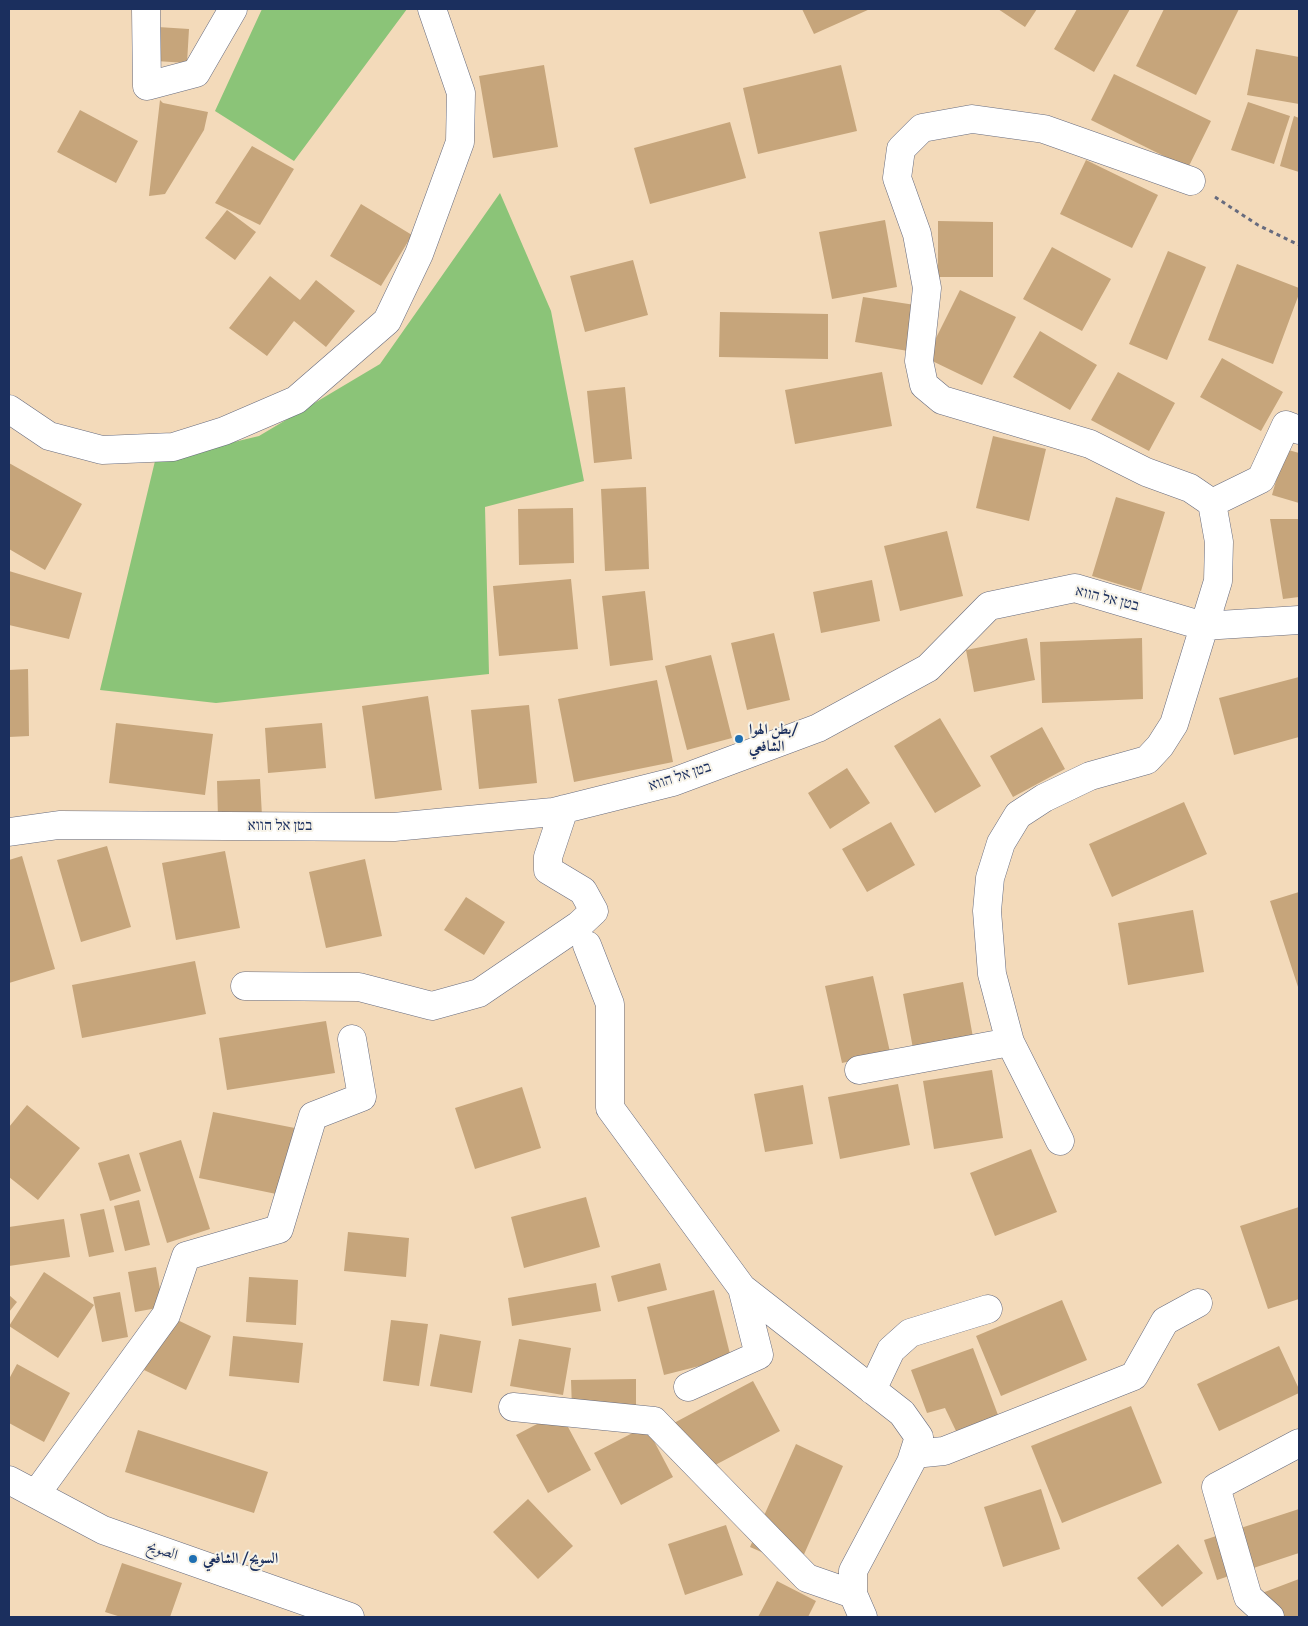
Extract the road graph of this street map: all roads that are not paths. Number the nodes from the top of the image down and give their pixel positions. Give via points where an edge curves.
1 (146, 9) edge
2 (233, 9) edge
3 (432, 9) edge
4 (1191, 181) road end
5 (9, 409) edge
6 (1299, 430) edge
7 (1212, 504) junction
8 (1299, 620) edge
9 (1203, 626) junction
10 (564, 809) junction
11 (9, 832) edge
12 (587, 945) dead end
13 (246, 986) dead end
14 (352, 1039) dead end
15 (1010, 1042) junction
16 (859, 1070) dead end
17 (1060, 1141) dead end
18 (742, 1288) junction
19 (1198, 1302) dead end
20 (988, 1309) dead end
21 (688, 1387) dead end
22 (872, 1390) junction
23 (513, 1407) dead end
24 (1299, 1443) edge
25 (914, 1454) junction
26 (9, 1480) edge
27 (36, 1494) junction
28 (858, 1606) edge
29 (350, 1617) edge
30 (1270, 1617) edge

1 - 2 street via 147,86 196,73
3 - 5 street via 461,92 460,142 419,254 387,321 296,400 224,431 173,447 102,450 49,436
4 - 7 street via 1044,129 972,119 922,128 901,149 897,178 917,234 927,288 919,361 924,385 942,400 1090,444 1146,472 1190,488
6 - 7 street via 1286,425 1261,479
7 - 9 street via 1219,542 1218,581
8 - 9 street, בטן אל הווא
9 - 10 street, בטן אל הווא via 1075,588 989,606 928,668 818,728 673,782
9 - 15 street via 1174,724 1160,746 1147,760 1090,776 1044,798 1018,815 1001,844 990,878 988,911 992,974
10 - 11 street, בטן אל הווא via 394,827 59,825
10 - 13 street via 548,857 548,870 583,892 594,911 579,925 479,993 432,1006 359,987
12 - 18 street via 610,1004 610,1108
14 - 27 street via 362,1096 313,1116 280,1229 186,1256 166,1315
15 - 16 street
15 - 17 street
18 - 21 street via 759,1356
18 - 22 street
19 - 25 street via 1165,1321 1134,1376 944,1451
20 - 22 street via 910,1333 891,1350
22 - 25 street via 902,1413 919,1437
23 - 28 street via 654,1421 807,1578
24 - 30 street via 1216,1487 1248,1596
25 - 28 street via 853,1571
26 - 27 street, الصويح
27 - 29 street, الصويح via 104,1530

